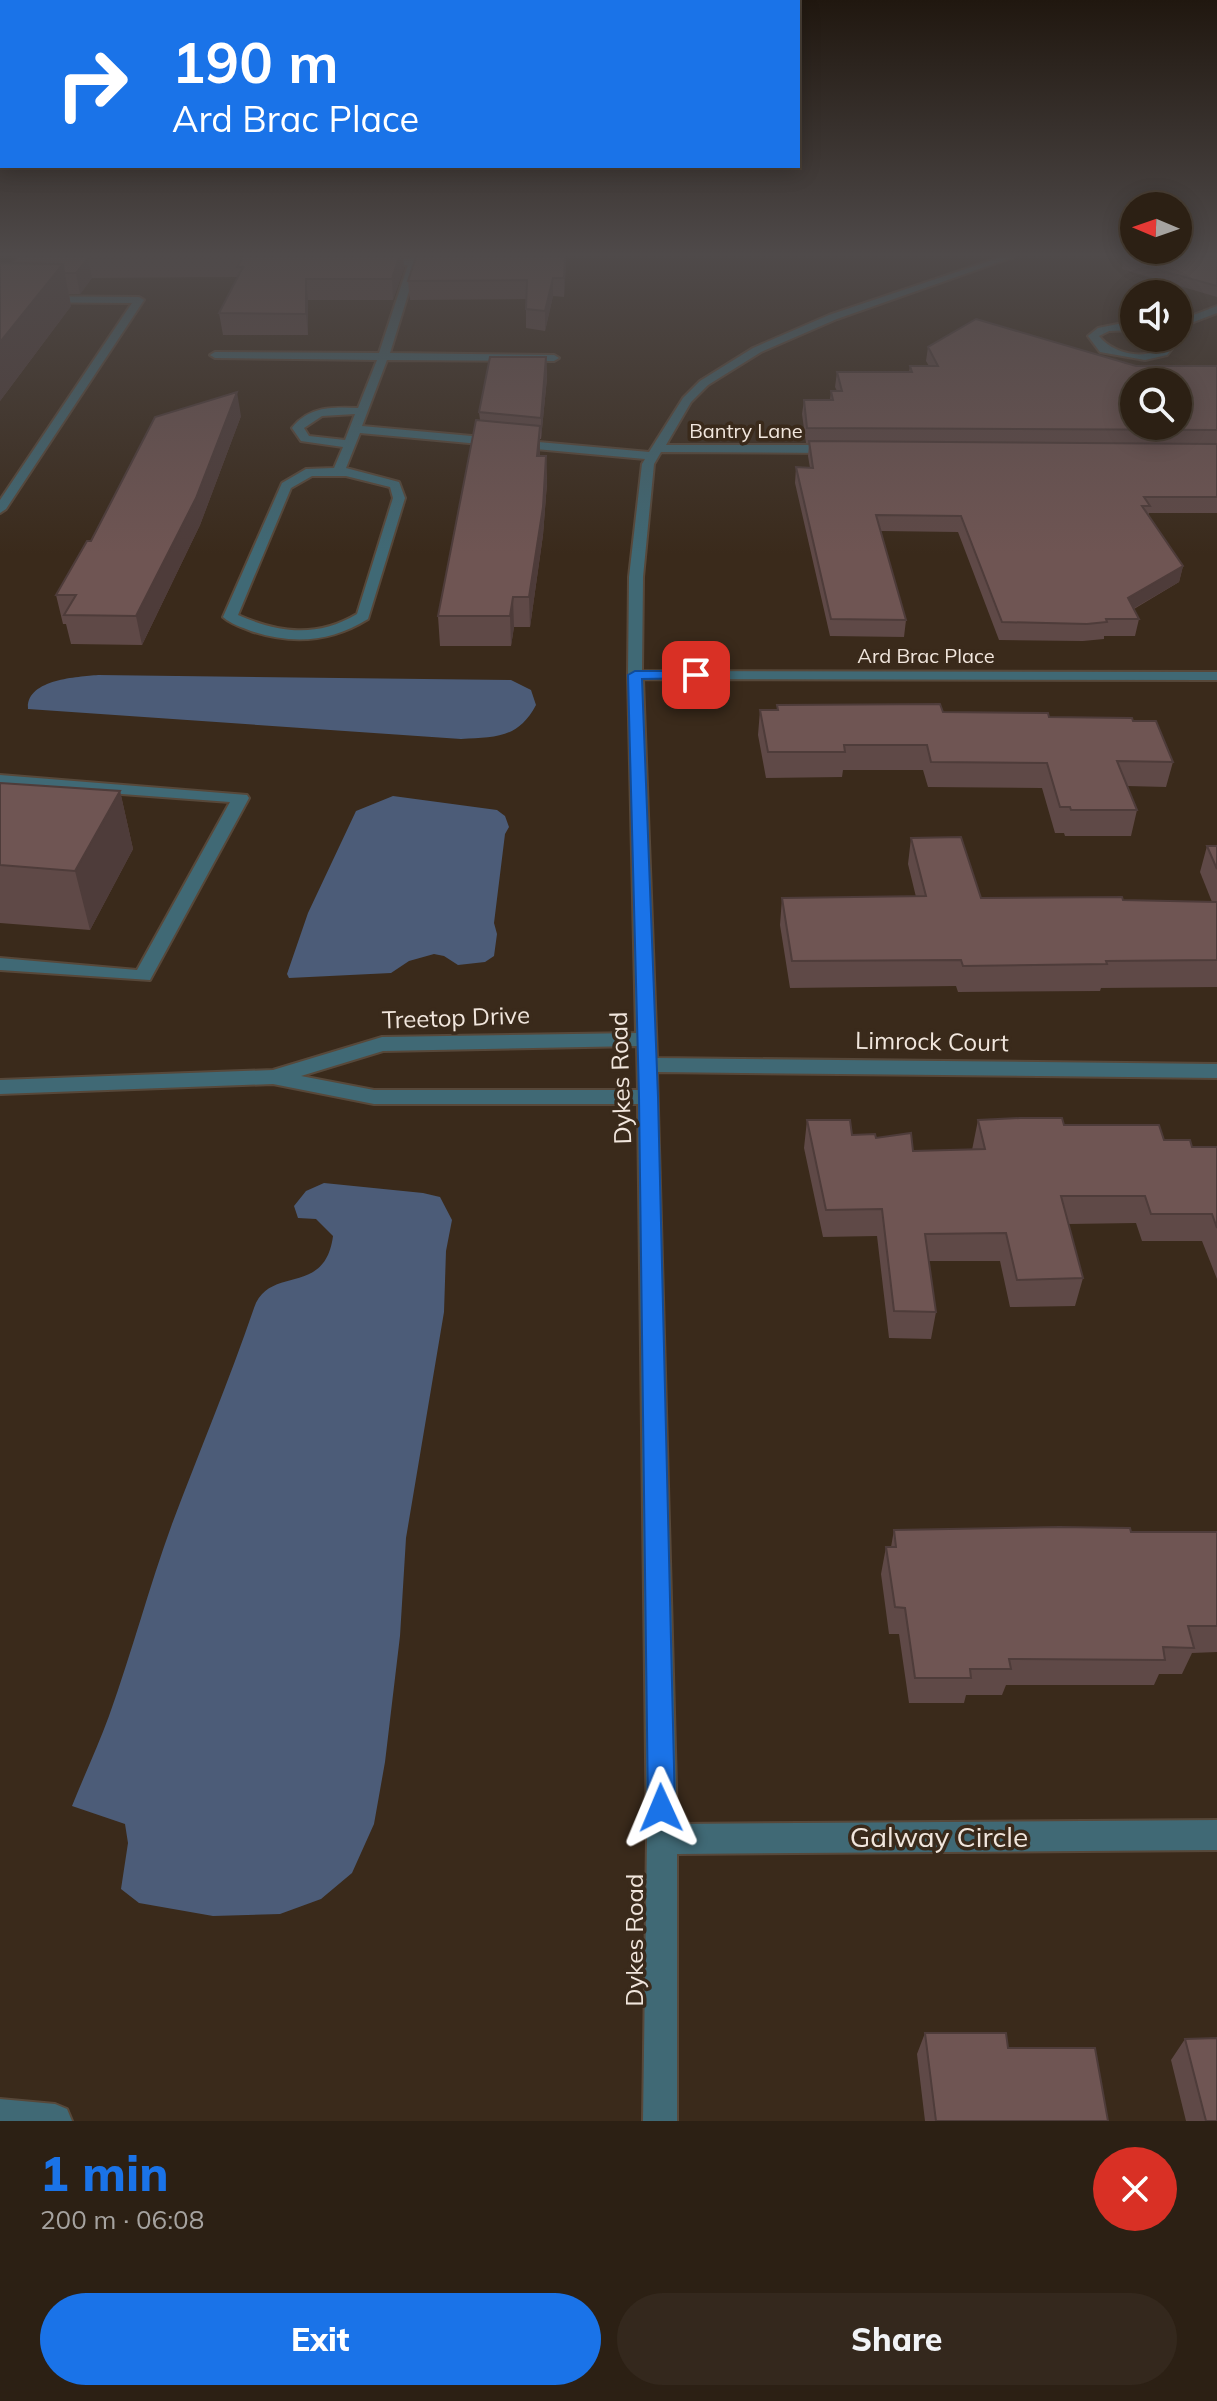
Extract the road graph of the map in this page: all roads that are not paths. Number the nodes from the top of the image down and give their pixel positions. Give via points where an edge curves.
1 (102, 356) edge
2 (297, 356) edge
3 (747, 356) edge
4 (383, 357) junction
5 (554, 358) dead end
6 (362, 411) junction
7 (356, 429) junction
8 (350, 444) junction
9 (850, 449) edge
10 (656, 452) junction
11 (339, 472) junction
12 (0, 509) edge
13 (635, 675) junction
14 (1217, 676) edge
15 (0, 780) edge
16 (0, 964) edge
17 (645, 1039) junction
18 (647, 1065) junction
19 (1217, 1071) edge
20 (273, 1077) junction
21 (0, 1087) edge
22 (648, 1097) junction
23 (1217, 1835) edge
24 (662, 1839) junction
25 (0, 2116) edge
26 (55, 2121) edge
27 (660, 2121) edge

1 - 12 street
2 - 4 street
3 - 10 street, Dykes Road via 687,400
4 - 5 street
4 - 6 street
6 - 7 street
6 - 8 street via 319,412 298,428 305,439
7 - 8 street
7 - 10 street, Bantry Lane
8 - 11 street
9 - 10 street, Bantry Lane
10 - 13 street, Dykes Road via 644,485
11 - 11 street via 310,472 286,486 230,617 261,632 297,637 349,627 363,616 399,498 395,485
13 - 14 street, Ard Brac Place
13 - 17 street, Dykes Road
15 - 16 street via 241,798 143,976
17 - 18 street, Dykes Road
17 - 20 street, Treetop Drive via 382,1044
18 - 19 street, Limrock Court
18 - 22 street, Dykes Road
20 - 21 street, Treetop Drive
20 - 22 street, Treetop Drive via 374,1097
22 - 24 street, Dykes Road
23 - 24 street, Galway Circle
24 - 27 street, Dykes Road
25 - 26 street

